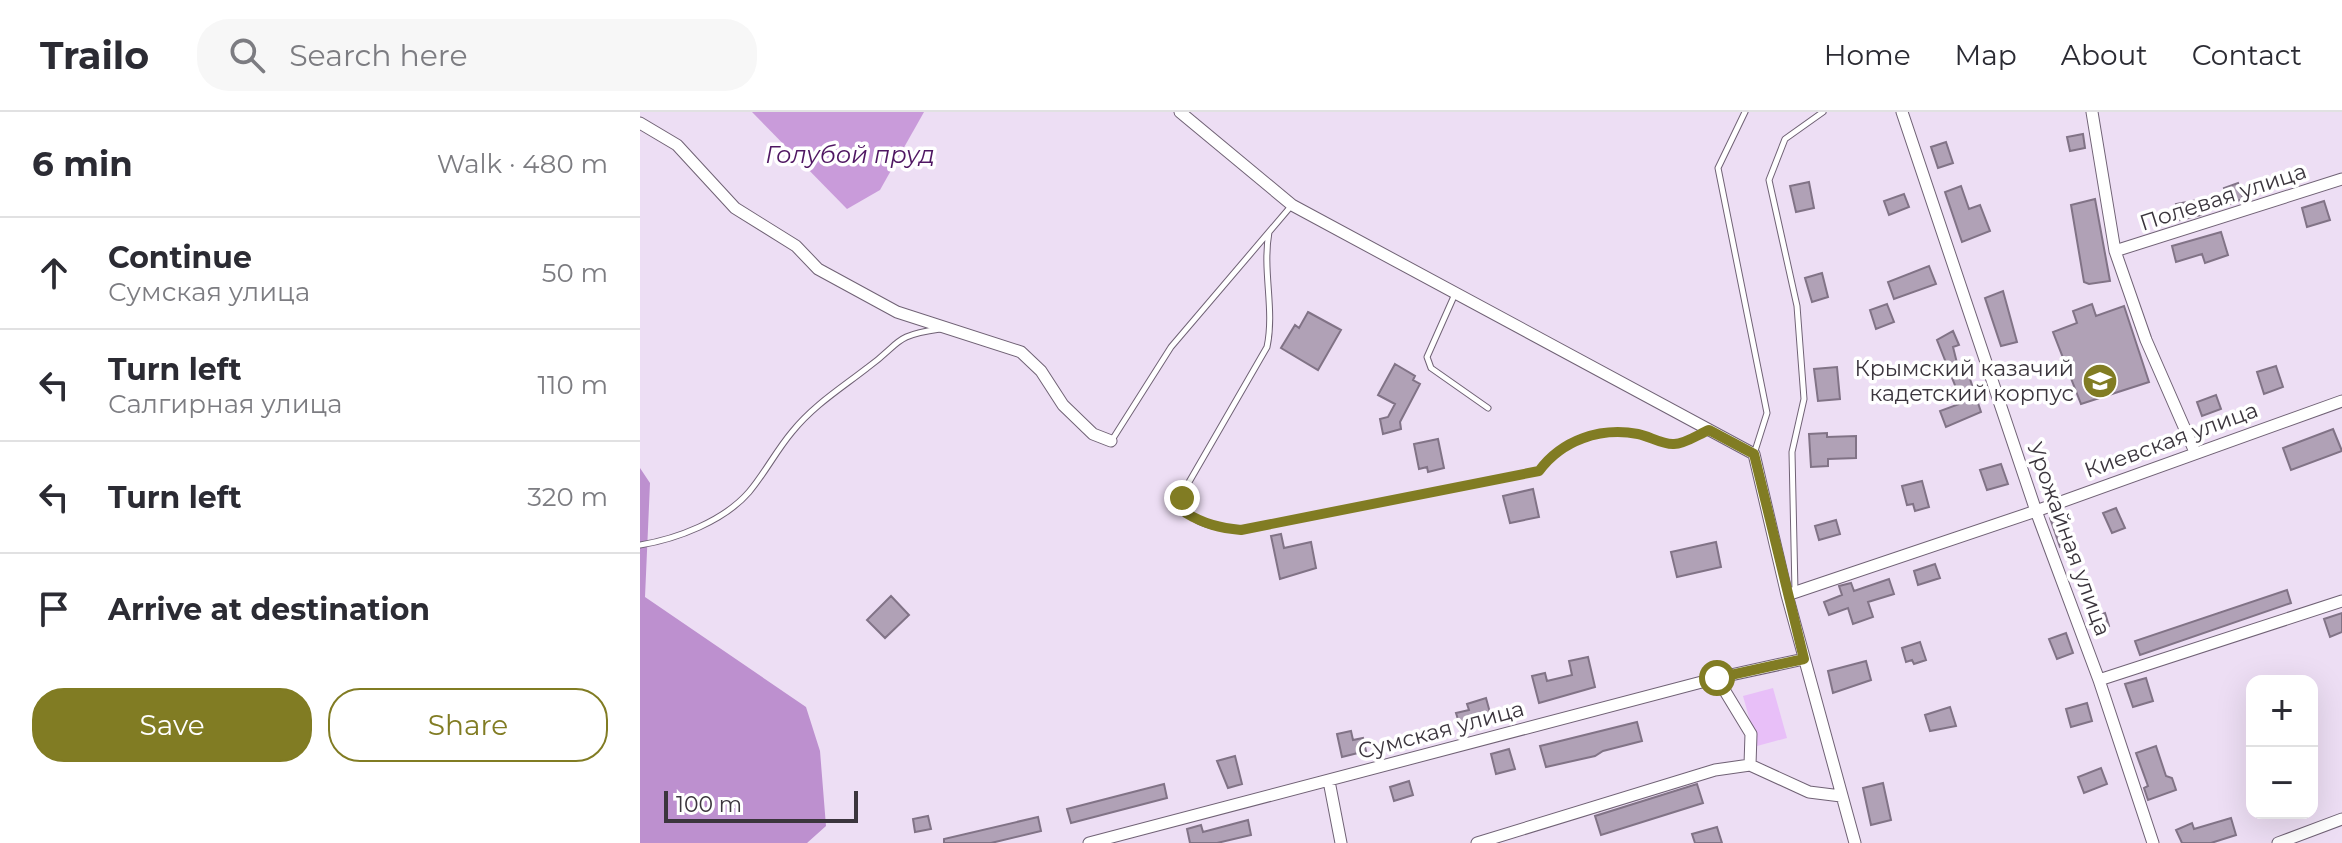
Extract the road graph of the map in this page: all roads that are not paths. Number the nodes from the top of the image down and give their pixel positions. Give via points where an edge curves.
1 (1180, 112) edge
2 (1745, 112) edge
3 (1823, 112) edge
4 (1902, 112) edge
5 (2092, 112) edge
6 (640, 123) edge
7 (2342, 179) edge
8 (1292, 205) junction
9 (1269, 232) junction
10 (2115, 251) junction
11 (1456, 293) junction
12 (941, 329) junction
13 (2342, 401) edge
14 (1488, 408) dead end
15 (1709, 430) junction
16 (1111, 441) joint
17 (2195, 452) junction
18 (1754, 454) junction
19 (2036, 511) junction
20 (640, 545) edge
21 (1791, 594) junction
22 (2342, 601) edge
23 (1804, 659) junction
24 (1717, 678) junction
25 (2099, 680) junction
26 (1750, 765) junction
27 (1329, 781) junction
28 (1841, 796) junction
29 (2342, 819) edge
30 (1089, 843) edge
31 (1341, 843) edge
32 (1477, 843) edge
33 (1855, 843) edge
34 (2153, 843) edge
35 (2278, 843) edge

1 - 8 street
2 - 18 lane via 1718,168 1767,413
3 - 21 lane via 1785,139 1769,180 1797,306 1804,399 1792,452
4 - 19 street, Урожайная улица
5 - 10 street, Полевая улица
6 - 12 street via 677,145 735,208 796,246 818,269 897,312
7 - 10 street, Полевая улица
8 - 9 lane
8 - 11 street
9 - 15 lane via 1267,347 1185,489 1182,507 1198,520 1241,530 1539,471 1574,441 1609,431 1675,444
9 - 16 lane via 1171,347
10 - 17 street, Полевая улица via 2146,340
11 - 14 lane via 1427,357 1431,368
11 - 15 street
12 - 16 street via 1021,352 1063,405 1093,434
12 - 20 lane via 908,334 827,395 726,513
13 - 17 street, Киевская улица
15 - 18 street
17 - 19 street, Киевская улица
18 - 21 street
19 - 21 street, Киевская улица
19 - 25 street, Урожайная улица
21 - 23 street
22 - 25 street
23 - 24 street, Сумская улица
23 - 28 street
24 - 26 street via 1751,734
24 - 27 street, Сумская улица
25 - 34 street, Урожайная улица
26 - 28 street via 1809,792
26 - 32 street via 1715,770
27 - 30 street, Сумская улица
27 - 31 street
28 - 33 street
29 - 35 street

